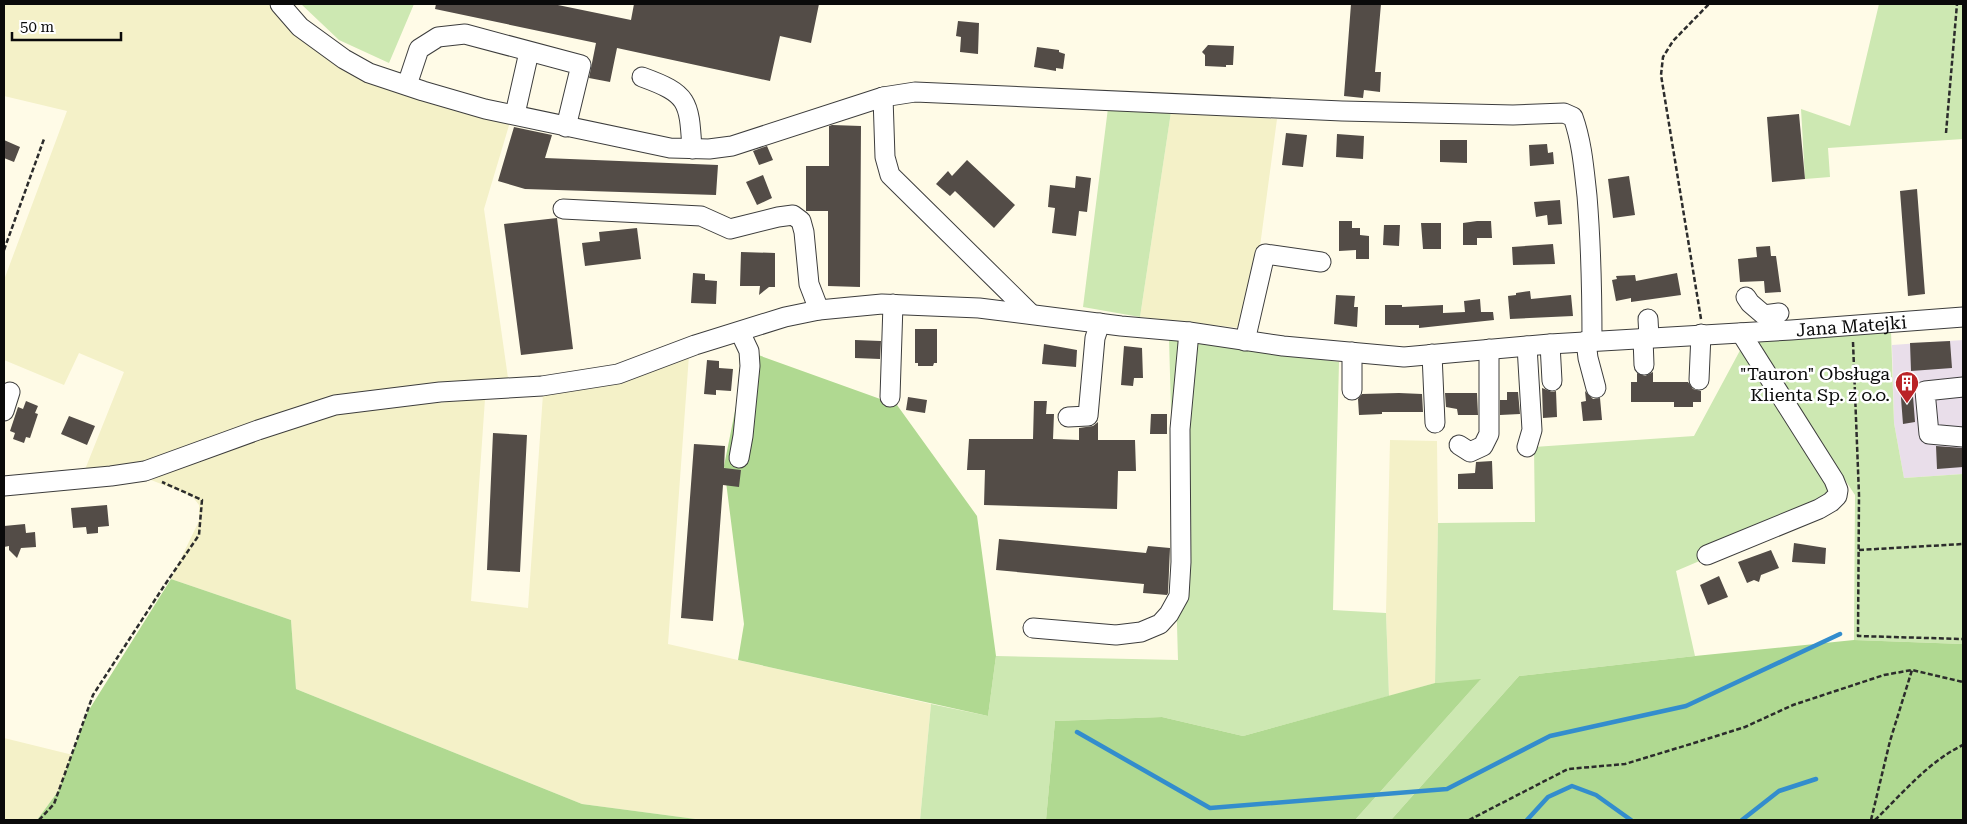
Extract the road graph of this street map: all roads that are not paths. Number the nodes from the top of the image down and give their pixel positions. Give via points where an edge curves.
1 (280, 4) edge
2 (530, 52) junction
3 (642, 78) dead end
4 (407, 85) junction
5 (883, 97) junction
6 (514, 114) junction
7 (566, 128) junction
8 (692, 148) junction
9 (563, 209) dead end
10 (1321, 262) dead end
11 (1746, 297) dead end
12 (893, 304) junction
13 (819, 310) junction
14 (1031, 314) junction
15 (1963, 317) edge
16 (1648, 319) dead end
17 (1769, 320) junction
18 (1100, 323) junction
19 (740, 332) junction
20 (1189, 332) junction
21 (1741, 333) junction
22 (1703, 334) junction
23 (1646, 338) junction
24 (1246, 341) junction
25 (1589, 341) junction
26 (1550, 344) junction
27 (1527, 346) junction
28 (1489, 349) junction
29 (1352, 352) junction
30 (1432, 354) junction
31 (1644, 365) dead end
32 (1699, 380) dead end
33 (1552, 381) dead end
34 (1963, 387) edge
35 (1596, 388) dead end
36 (1352, 390) dead end
37 (10, 392) dead end
38 (890, 397) dead end
39 (4, 411) edge
40 (1068, 417) dead end
41 (1435, 422) dead end
42 (1963, 437) edge
43 (1459, 445) dead end
44 (1527, 447) dead end
45 (739, 458) dead end
46 (4, 486) edge
47 (1707, 555) dead end
48 (1033, 628) dead end

1 - 4 street via 300,26 344,59 369,73
2 - 4 street via 465,34 438,37 419,49
2 - 6 street
2 - 7 street via 581,65
3 - 8 street via 666,86 681,98 689,112
4 - 6 street via 485,109
5 - 8 street via 732,146
5 - 14 street via 885,157 890,176
5 - 25 street via 970,87 1074,98 1342,111 1513,116 1564,112 1573,117 1582,151 1590,228
6 - 7 street
7 - 8 street via 670,148
9 - 13 street via 701,216 730,229 793,215 801,220 809,284
10 - 24 street via 1265,254
11 - 17 street
12 - 13 street, Jana Matejki
12 - 14 street, Jana Matejki
12 - 38 street
13 - 19 street, Jana Matejki
14 - 18 street, Jana Matejki
15 - 17 street, Jana Matejki via 1852,325
16 - 23 street
17 - 21 street, Jana Matejki
18 - 20 street, Jana Matejki
18 - 40 street via 1095,338 1088,416
19 - 45 street via 749,351 750,366
19 - 46 street, Jana Matejki via 618,374 533,387 440,392 335,405 145,471
20 - 24 street, Jana Matejki
20 - 48 street via 1180,428 1179,596 1170,614 1160,624 1141,632 1116,635
21 - 22 street, Jana Matejki
21 - 47 street via 1834,480 1838,496 1819,509
22 - 23 street, Jana Matejki
22 - 32 street
23 - 25 street, Jana Matejki
23 - 31 street
24 - 29 street, Jana Matejki
25 - 26 street, Jana Matejki
25 - 35 street via 1588,358
26 - 27 street, Jana Matejki
26 - 33 street
27 - 28 street, Jana Matejki
27 - 44 street via 1532,430
28 - 30 street, Jana Matejki
28 - 43 street via 1489,434 1483,446 1470,452
29 - 30 street, Jana Matejki via 1404,356
29 - 36 street
30 - 41 street
34 - 42 street via 1925,391 1929,434
37 - 39 street

